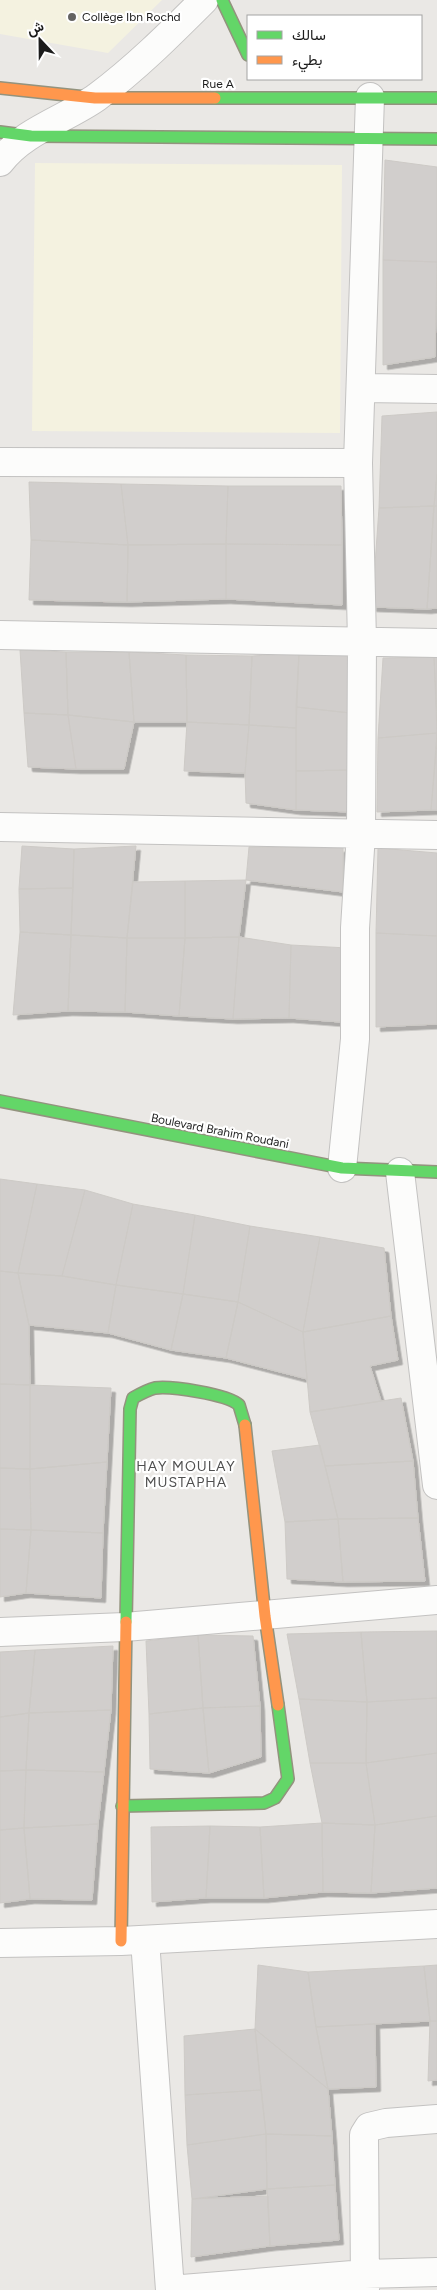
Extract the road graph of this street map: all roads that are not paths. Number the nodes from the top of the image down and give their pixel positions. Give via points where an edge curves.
1 (204, 0) edge
2 (222, 0) edge
3 (247, 53) edge
4 (262, 85) dead end
5 (0, 88) edge
6 (370, 97) junction
7 (95, 98) junction
8 (268, 98) junction
9 (437, 98) edge
10 (0, 132) edge
11 (31, 136) junction
12 (369, 139) junction
13 (437, 139) edge
14 (0, 162) edge
15 (362, 388) junction
16 (437, 389) edge
17 (0, 462) edge
18 (358, 463) junction
19 (0, 635) edge
20 (362, 642) junction
21 (437, 643) edge
22 (0, 827) edge
23 (361, 833) junction
24 (437, 836) edge
25 (0, 1101) edge
26 (342, 1168) junction
27 (400, 1172) junction
28 (437, 1172) edge
29 (437, 1485) edge
30 (437, 1600) edge
31 (265, 1616) junction
32 (125, 1627) junction
33 (0, 1632) edge
34 (122, 1806) junction
35 (437, 1924) edge
36 (133, 1941) junction
37 (0, 1943) edge
38 (437, 2119) edge
39 (437, 2272) edge
40 (365, 2282) edge
41 (170, 2290) edge

1 - 7 street via 141,63
2 - 3 street
4 - 8 street
5 - 7 street, Rue A
6 - 8 street, Rue A
6 - 9 street, Rue A
6 - 12 street
7 - 8 street, Rue A
7 - 11 street
10 - 11 street
11 - 12 street
11 - 14 street via 10,149
12 - 13 street
12 - 15 street
15 - 16 street
15 - 18 street
17 - 18 street
18 - 20 street
19 - 20 street
20 - 21 street
20 - 23 street
22 - 23 street
23 - 24 street
23 - 26 street via 355,928 355,1039
25 - 26 street, Boulevard Brahim Roudani
26 - 27 street, Boulevard Brahim Roudani
27 - 28 street, Boulevard Brahim Roudani
27 - 29 street
30 - 31 street
31 - 32 street
31 - 32 street via 241,1408 233,1401 219,1397 159,1388 144,1391 133,1398 130,1409
31 - 34 street via 288,1779 275,1798 264,1803
32 - 33 street
32 - 34 street
34 - 36 street
35 - 36 street
36 - 37 street
36 - 41 street
38 - 40 street via 386,2123 369,2127 364,2134
39 - 40 street
40 - 41 street

